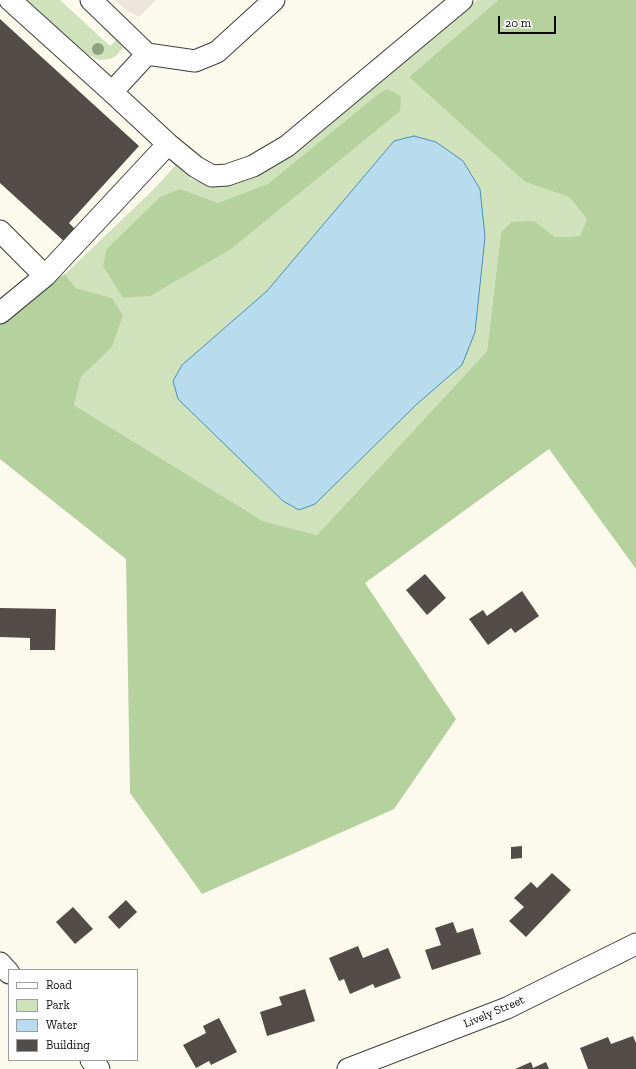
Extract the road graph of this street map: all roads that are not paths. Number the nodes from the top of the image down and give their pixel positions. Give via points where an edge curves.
1 (10, 0) edge
2 (91, 0) edge
3 (274, 0) edge
4 (462, 0) edge
5 (147, 54) junction
6 (112, 92) junction
7 (168, 144) junction
8 (0, 231) edge
9 (45, 276) junction
10 (0, 313) edge
11 (636, 944) edge
12 (0, 963) edge
13 (8, 972) edge
14 (92, 1061) edge
15 (99, 1069) edge
16 (348, 1069) edge

1 - 6 street
2 - 5 street
3 - 5 street via 217,52 195,61
4 - 7 street via 287,146 253,166 227,175 212,176 196,167
5 - 6 street
6 - 7 street
7 - 9 street
8 - 9 street
9 - 10 street
11 - 16 street, Lively Street via 507,1008
12 - 13 street
14 - 15 street

